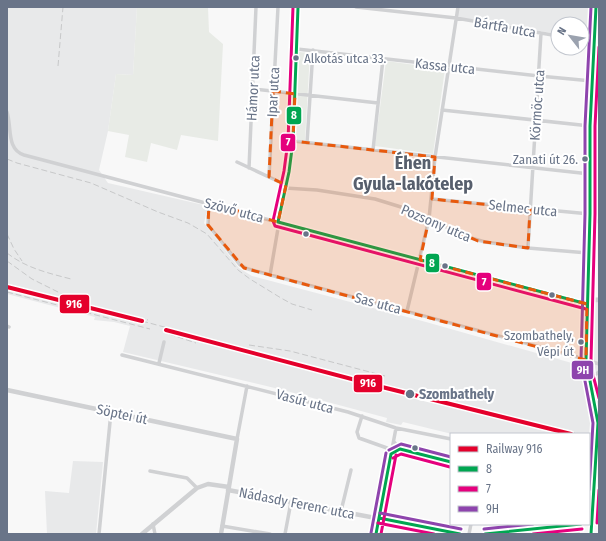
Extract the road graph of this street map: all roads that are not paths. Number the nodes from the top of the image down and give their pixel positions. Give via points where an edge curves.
1 (256, 7) edge
2 (278, 7) edge
3 (298, 7) edge
4 (356, 7) edge
5 (458, 7) edge
6 (596, 7) edge
7 (456, 18) junction
8 (541, 33) junction
9 (550, 35) edge
10 (590, 41) edge
11 (594, 42) junction
12 (297, 49) junction
13 (313, 50) junction
14 (384, 59) junction
15 (449, 66) junction
16 (539, 76) junction
17 (592, 81) junction
18 (253, 89) junction
19 (273, 91) junction
20 (295, 94) junction
21 (309, 95) junction
22 (378, 103) junction
23 (442, 110) junction
24 (7, 112) edge
25 (536, 120) junction
26 (590, 126) junction
27 (293, 141) junction
28 (307, 143) junction
29 (372, 150) junction
30 (435, 157) junction
31 (237, 162) dead end
32 (249, 168) junction
33 (533, 168) junction
34 (590, 174) junction
35 (269, 177) junction
36 (285, 186) junction
37 (432, 199) junction
38 (209, 203) junction
39 (530, 209) junction
40 (590, 214) junction
41 (429, 219) junction
42 (594, 221) edge
43 (278, 222) junction
44 (528, 248) junction
45 (588, 253) junction
46 (420, 260) junction
47 (270, 275) junction
48 (599, 300) edge
49 (587, 302) junction
50 (407, 311) junction
51 (164, 342) dead end
52 (122, 354) dead end
53 (586, 360) junction
54 (158, 364) junction
55 (599, 364) edge
56 (599, 372) edge
57 (247, 386) junction
58 (590, 387) junction
59 (7, 390) edge
60 (111, 412) junction
61 (362, 416) junction
62 (396, 428) junction
63 (598, 430) edge
64 (237, 438) junction
65 (450, 439) edge
66 (394, 440) junction
67 (597, 444) dead end
68 (400, 449) junction
69 (391, 454) junction
70 (450, 462) edge
71 (351, 470) dead end
72 (150, 471) dead end
73 (197, 488) junction
74 (228, 488) junction
75 (291, 502) junction
76 (342, 511) junction
77 (379, 518) junction
78 (590, 523) edge
79 (152, 524) junction
80 (573, 525) edge
81 (222, 526) junction
82 (565, 526) junction
83 (539, 531) edge
84 (99, 534) edge
85 (142, 534) edge
86 (155, 534) edge
87 (221, 534) edge
88 (270, 534) edge
89 (285, 534) edge
90 (376, 534) edge
91 (460, 534) edge
92 (485, 534) edge
93 (578, 534) edge
94 (591, 534) edge

1 - 18 street, Hámor utca
2 - 19 street, Ipar utca
3 - 12 street
4 - 7 street, Bártfa utca
5 - 7 street
6 - 11 street
7 - 8 street, Bártfa utca
7 - 15 street
8 - 9 street, Bártfa utca
8 - 16 street, Körmöc utca
10 - 11 street
11 - 17 street
12 - 13 street, Kassa utca
12 - 20 street
13 - 14 street, Kassa utca
13 - 21 street
14 - 15 street, Kassa utca
14 - 22 street
15 - 16 street, Kassa utca
15 - 23 street
16 - 17 street, Kassa utca
16 - 25 street, Körmöc utca
17 - 26 street
18 - 19 street
18 - 32 street, Hámor utca
19 - 20 street
19 - 35 street, Ipar utca
20 - 21 street
20 - 27 street
21 - 22 street
21 - 28 street
22 - 29 street
23 - 25 street
23 - 30 street
24 - 38 street, Szövő utca via 12,144 19,154
25 - 26 street
25 - 33 street, Körmöc utca
26 - 34 street
27 - 28 street
27 - 36 street
28 - 29 street
29 - 30 street
30 - 33 street
30 - 37 street
31 - 32 street
32 - 35 street
33 - 34 street
33 - 39 street, Körmöc utca
34 - 40 street
35 - 36 street
36 - 41 street, Pozsony utca via 375,199
36 - 43 street
37 - 39 street, Selmec utca
37 - 41 street
38 - 43 street, Szövő utca
38 - 47 street, Sas utca via 208,225 238,262 248,269
39 - 40 street, Selmec utca
39 - 44 street, Körmöc utca
40 - 42 street
41 - 44 street, Pozsony utca via 474,240
41 - 46 street
42 - 45 street
43 - 46 street, Szövő utca
43 - 47 street
44 - 45 street, Pozsony utca
45 - 49 street
46 - 49 street, Szövő utca
46 - 50 street
47 - 50 street, Sas utca
48 - 49 street
49 - 53 street
50 - 53 street, Sas utca
51 - 54 street
52 - 54 street, Vasút utca
53 - 55 street, Sas utca
53 - 58 street
54 - 57 street, Vasút utca
56 - 58 street via 592,377
57 - 61 street, Vasút utca
57 - 64 street
58 - 63 street via 598,414
59 - 60 street, Söptei út
60 - 64 street, Söptei út
60 - 84 street
61 - 62 street, Vasút utca
61 - 69 street via 357,432 359,438 385,447
62 - 65 street, Vasút utca
62 - 66 street
64 - 74 street
66 - 68 street
66 - 69 street
67 - 78 street
68 - 69 street
68 - 70 street
69 - 77 street
71 - 76 street
72 - 73 street via 186,478
73 - 74 street, Nádasdy Ferenc utca via 208,484
73 - 79 street
74 - 75 street, Nádasdy Ferenc utca
74 - 81 street
75 - 76 street, Nádasdy Ferenc utca
75 - 89 street
76 - 77 street, Nádasdy Ferenc utca
77 - 90 street
77 - 91 street, Nádasdy Ferenc utca
78 - 94 street
79 - 85 street
79 - 86 street
80 - 82 street
81 - 87 street
81 - 88 street
82 - 83 street
82 - 93 street
83 - 92 street

